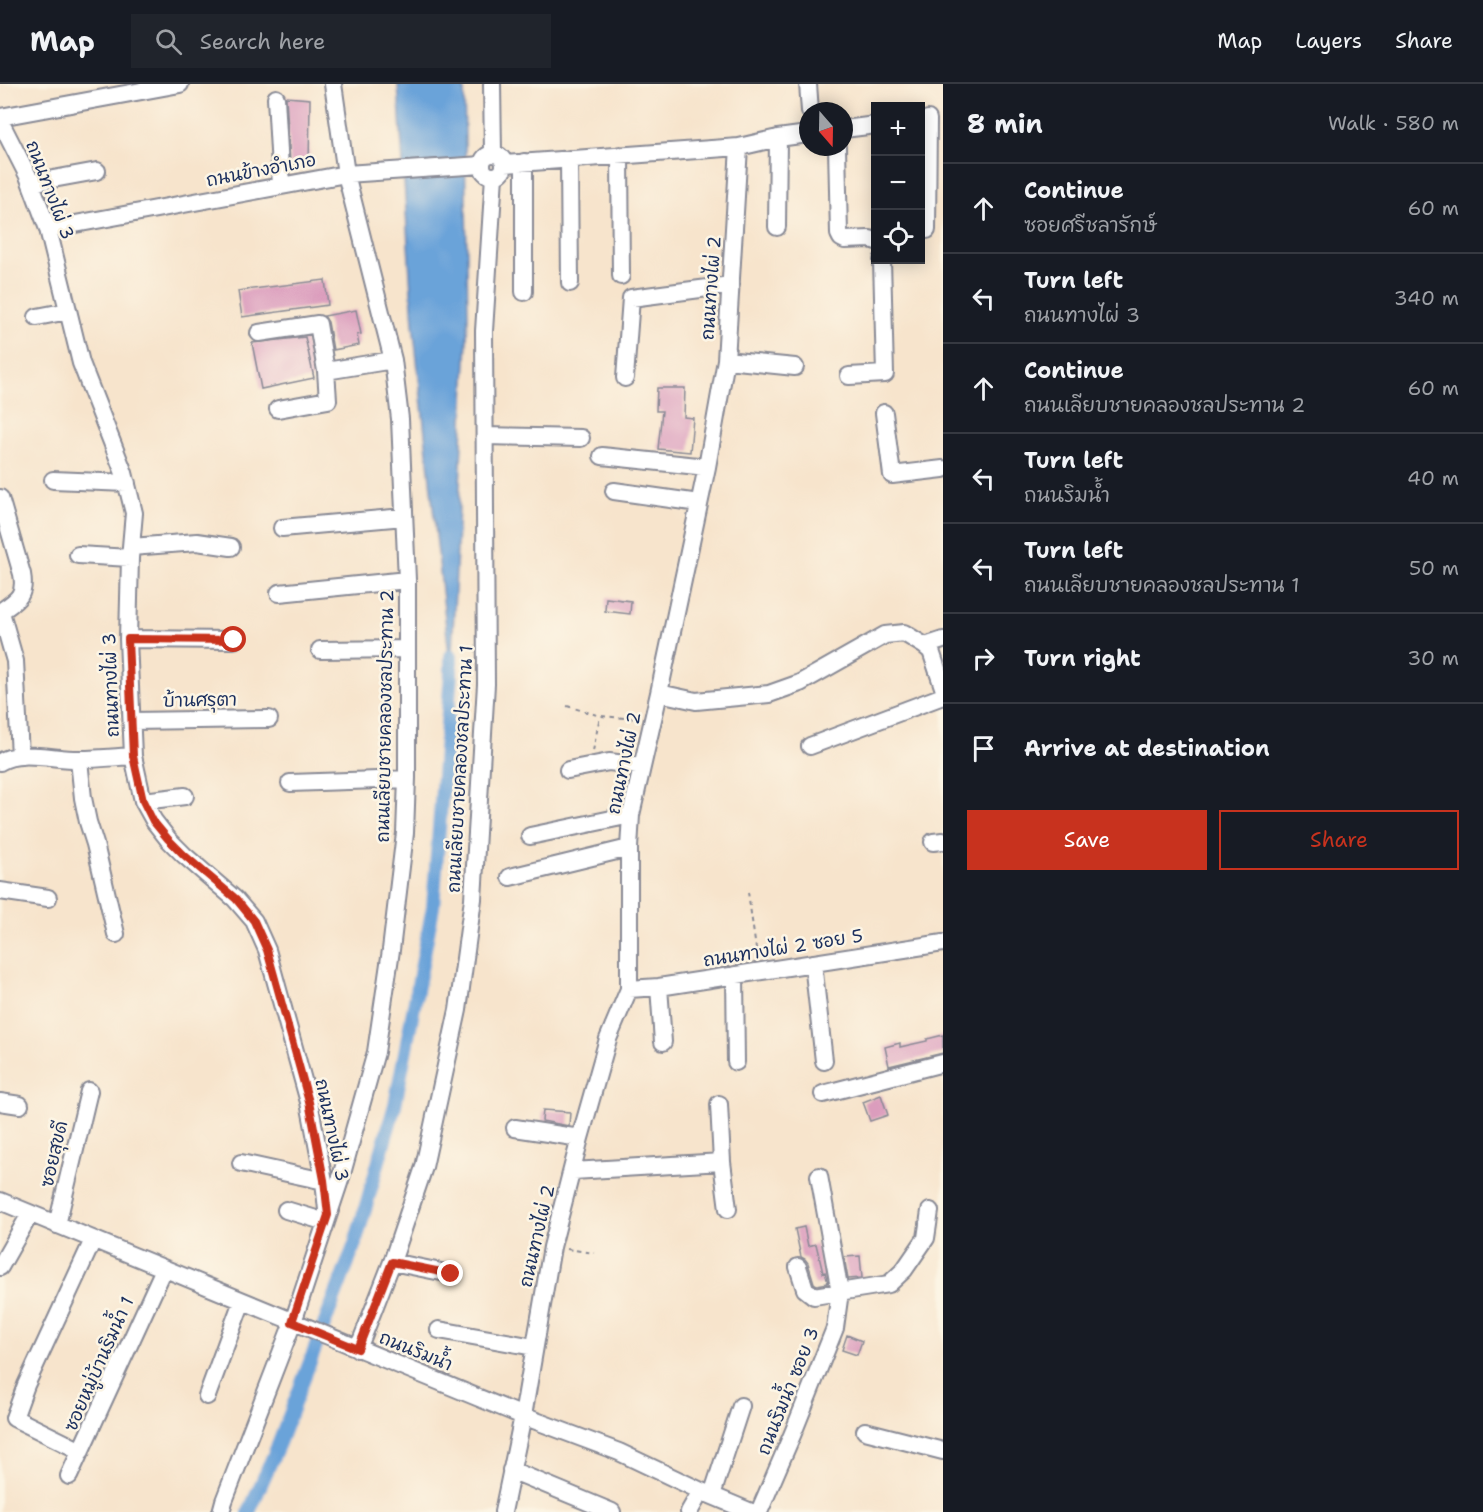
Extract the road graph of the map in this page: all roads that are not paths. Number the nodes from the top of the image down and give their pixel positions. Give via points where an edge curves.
1 (180, 84) edge
2 (333, 84) edge
3 (492, 84) edge
4 (808, 84) edge
5 (276, 98) dead end
6 (809, 102) edge
7 (930, 118) edge
8 (0, 119) edge
9 (871, 126) edge
10 (853, 128) edge
11 (799, 135) edge
12 (777, 138) junction
13 (739, 147) junction
14 (620, 155) junction
15 (837, 156) edge
16 (569, 159) junction
17 (524, 162) junction
18 (490, 165) junction
19 (97, 171) dead end
20 (354, 173) junction
21 (31, 183) junction
22 (281, 186) junction
23 (777, 227) dead end
24 (48, 229) junction
25 (927, 230) dead end
26 (871, 238) edge
27 (882, 264) edge
28 (621, 276) dead end
29 (570, 283) dead end
30 (731, 285) junction
31 (524, 292) dead end
32 (68, 311) junction
33 (37, 317) dead end
34 (259, 333) dead end
35 (393, 360) junction
36 (726, 360) junction
37 (795, 367) dead end
38 (326, 371) junction
39 (849, 376) dead end
40 (625, 378) dead end
41 (278, 409) dead end
42 (884, 413) dead end
43 (485, 436) junction
44 (581, 438) dead end
45 (602, 456) dead end
46 (706, 468) junction
47 (943, 469) edge
48 (53, 480) dead end
49 (127, 483) junction
50 (614, 491) dead end
51 (0, 498) edge
52 (699, 503) junction
53 (404, 518) junction
54 (282, 528) dead end
55 (231, 547) dead end
56 (130, 553) junction
57 (78, 555) dead end
58 (406, 580) junction
59 (279, 593) dead end
60 (0, 612) edge
61 (128, 639) junction
62 (234, 640) dead end
63 (933, 646) edge
64 (407, 649) junction
65 (320, 650) dead end
66 (943, 687) edge
67 (659, 693) junction
68 (943, 696) edge
69 (269, 719) dead end
70 (132, 721) junction
71 (810, 746) dead end
72 (21, 756) junction
73 (133, 756) junction
74 (79, 759) junction
75 (0, 762) edge
76 (641, 766) junction
77 (568, 770) dead end
78 (407, 779) junction
79 (290, 783) dead end
80 (186, 796) dead end
81 (143, 801) junction
82 (631, 815) junction
83 (530, 836) dead end
84 (629, 848) junction
85 (510, 877) dead end
86 (0, 891) edge
87 (48, 898) dead end
88 (116, 934) dead end
89 (943, 943) edge
90 (813, 963) junction
91 (735, 975) junction
92 (659, 987) junction
93 (629, 989) junction
94 (663, 1042) dead end
95 (824, 1061) dead end
96 (736, 1062) dead end
97 (943, 1063) edge
98 (89, 1091) dead end
99 (823, 1094) dead end
100 (0, 1102) edge
101 (718, 1104) dead end
102 (20, 1105) dead end
103 (515, 1128) dead end
104 (580, 1138) junction
105 (722, 1162) junction
106 (241, 1163) dead end
107 (573, 1171) junction
108 (819, 1176) dead end
109 (324, 1180) junction
110 (0, 1201) edge
111 (728, 1209) dead end
112 (286, 1210) dead end
113 (930, 1211) dead end
114 (30, 1214) junction
115 (327, 1219) junction
116 (57, 1225) junction
117 (93, 1240) junction
118 (392, 1262) junction
119 (0, 1267) edge
120 (798, 1267) dead end
121 (164, 1269) junction
122 (451, 1274) dead end
123 (840, 1292) junction
124 (242, 1301) junction
125 (295, 1323) junction
126 (439, 1330) dead end
127 (534, 1347) junction
128 (357, 1348) junction
129 (207, 1396) dead end
130 (741, 1406) dead end
131 (523, 1416) junction
132 (864, 1431) dead end
133 (81, 1451) junction
134 (943, 1451) edge
135 (511, 1470) junction
136 (69, 1476) dead end
137 (707, 1493) junction
138 (221, 1512) edge
139 (503, 1512) edge
140 (612, 1512) edge
141 (689, 1512) edge
142 (751, 1512) edge
143 (759, 1512) edge

1 - 8 street
2 - 20 street, ถนนเลียบชายคลองชลประทาน 2
3 - 18 street, ถนนเลียบชายคลองชลประทาน 1
4 - 6 street
5 - 22 street
7 - 25 street
8 - 21 street, ถนนทางไผ่ 3
9 - 10 street
11 - 12 street, ถนนข้างอำเภอ
12 - 13 street, ถนนข้างอำเภอ
12 - 23 street
13 - 14 street, ถนนข้างอำเภอ
13 - 30 street, ถนนทางไผ่ 2
14 - 16 street, ถนนข้างอำเภอ
14 - 28 street
15 - 26 street via 839,234 845,240
16 - 17 street, ถนนข้างอำเภอ
16 - 29 street
17 - 18 street, ถนนข้างอำเภอ
17 - 31 street
18 - 20 street, ถนนข้างอำเภอ
18 - 43 street, ถนนเลียบชายคลองชลประทาน 1
19 - 21 street
20 - 22 street, ถนนข้างอำเภอ
20 - 35 street, ถนนเลียบชายคลองชลประทาน 2
21 - 24 street, ถนนทางไผ่ 3
22 - 24 street, ถนนข้างอำเภอ
24 - 32 street, ถนนทางไผ่ 3
27 - 39 street via 885,374
30 - 36 street, ถนนทางไผ่ 2
30 - 40 street via 631,298
32 - 33 street
32 - 49 street, ถนนทางไผ่ 3 via 81,363
34 - 38 street via 318,324
35 - 38 street
35 - 53 street, ถนนเลียบชายคลองชลประทาน 2
36 - 37 street
36 - 46 street, ถนนทางไผ่ 2
38 - 41 street via 328,400
42 - 47 street via 892,475
43 - 44 street
43 - 118 street, ถนนเลียบชายคลองชลประทาน 1 via 486,684 473,899 459,1010 424,1167
45 - 46 street
46 - 52 street, ถนนทางไผ่ 2
48 - 49 street
49 - 56 street, ถนนทางไผ่ 3 via 134,513
50 - 52 street
51 - 60 street via 24,586 19,598
52 - 67 street, ถนนทางไผ่ 2
53 - 54 street
53 - 58 street, ถนนเลียบชายคลองชลประทาน 2
55 - 56 street via 197,542
56 - 57 street
56 - 61 street, ถนนทางไผ่ 3
58 - 59 street
58 - 64 street, ถนนเลียบชายคลองชลประทาน 2
60 - 72 street via 15,661
61 - 62 street
61 - 70 street, ถนนทางไผ่ 3
63 - 66 street
63 - 67 street via 904,633 885,634 800,684 769,694 696,700
64 - 65 street
64 - 78 street, ถนนเลียบชายคลองชลประทาน 2
67 - 76 street, ถนนทางไผ่ 2
68 - 71 street
69 - 70 street, บ้านศรุตา
70 - 73 street, ถนนทางไผ่ 3
72 - 74 street
72 - 75 street
73 - 74 street
73 - 81 street, ถนนทางไผ่ 3
74 - 88 street via 88,822
76 - 77 street via 609,762
76 - 82 street, ถนนทางไผ่ 2
78 - 79 street
78 - 115 street, ถนนเลียบชายคลองชลประทาน 2 via 404,844 376,1052
80 - 81 street
81 - 109 street, ถนนทางไผ่ 3 via 168,839 236,899 254,921 267,950 309,1102
82 - 83 street
82 - 84 street, ถนนทางไผ่ 2
84 - 85 street
84 - 93 street, ถนนทางไผ่ 2
86 - 87 street
89 - 90 street, ถนนทางไผ่ 2 ซอย 5
90 - 91 street, ถนนทางไผ่ 2 ซอย 5
90 - 95 street
91 - 92 street, ถนนทางไผ่ 2 ซอย 5
91 - 96 street
92 - 93 street, ถนนทางไผ่ 2 ซอย 5
92 - 94 street
93 - 104 street, ถนนทางไผ่ 2 via 608,1039
97 - 99 street
98 - 116 street, ซอยสุขดี
100 - 102 street
101 - 105 street
103 - 104 street
104 - 107 street, ถนนทางไผ่ 2
105 - 107 street
105 - 111 street
106 - 109 street
107 - 127 street, ถนนทางไผ่ 2 via 552,1247
108 - 123 street, ถนนริมน้ำ ซอย 3
109 - 115 street, ถนนทางไผ่ 3
110 - 114 street, ถนนริมน้ำ
112 - 115 street
113 - 123 street via 926,1238 889,1284
114 - 116 street, ถนนริมน้ำ
114 - 119 street
115 - 125 street, ถนนเลียบชายคลองชลประทาน 2
116 - 117 street, ถนนริมน้ำ
117 - 121 street, ถนนริมน้ำ
117 - 133 street via 14,1418
118 - 122 street
118 - 128 street, ถนนเลียบชายคลองชลประทาน 1
120 - 123 street via 805,1289 814,1296
121 - 124 street, ถนนริมน้ำ
121 - 133 street, ซอยหมู่บ้านริมน้ำ 1
123 - 143 street, ถนนริมน้ำ ซอย 3 via 835,1328
124 - 125 street, ถนนริมน้ำ
124 - 129 street
125 - 128 street, ถนนริมน้ำ
125 - 138 street, ถนนเลียบชายคลองชลประทาน 2
126 - 127 street
127 - 131 street, ถนนทางไผ่ 2
128 - 131 street, ถนนริมน้ำ
130 - 137 street
131 - 135 street, ถนนทางไผ่ 2
131 - 137 street, ถนนริมน้ำ via 619,1452
132 - 134 street
133 - 136 street, ซอยหมู่บ้านริมน้ำ 1
135 - 139 street, ถนนทางไผ่ 2
135 - 140 street
137 - 141 street
137 - 142 street, ถนนริมน้ำ

